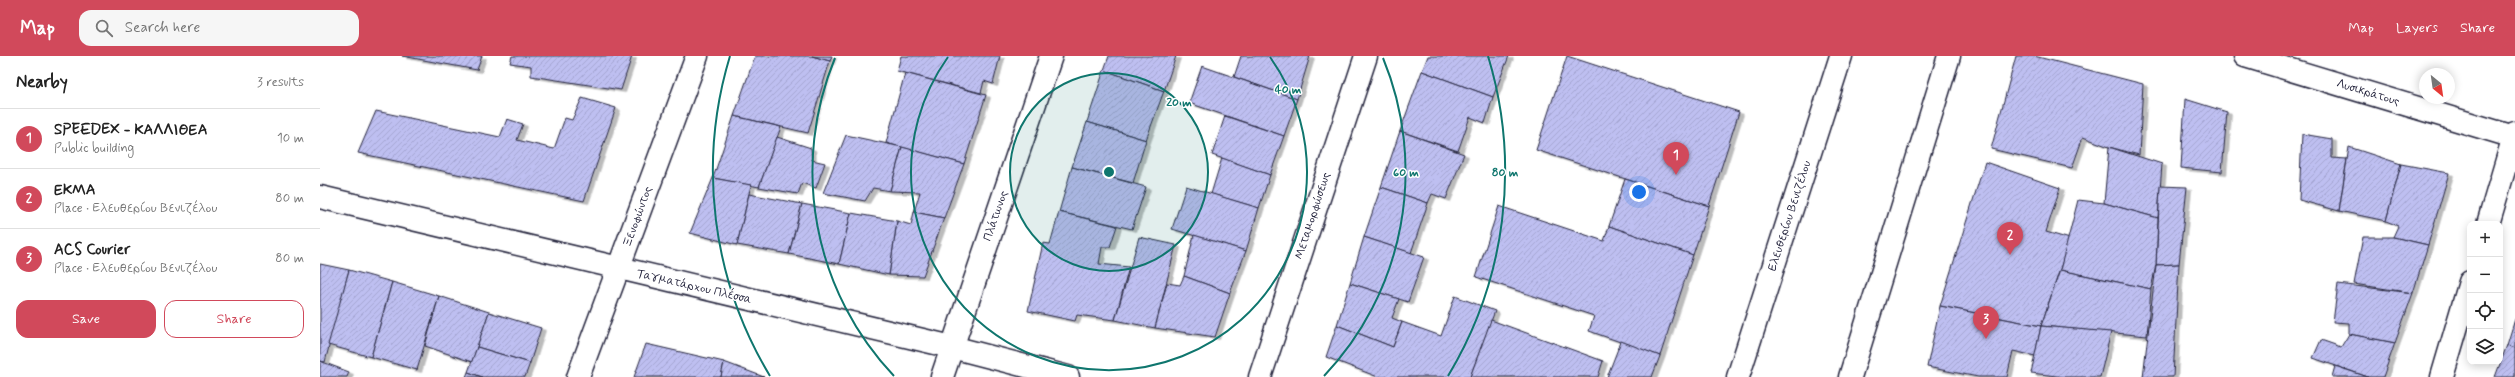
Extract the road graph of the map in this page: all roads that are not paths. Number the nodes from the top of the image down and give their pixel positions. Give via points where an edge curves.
1 (697, 56) edge
2 (1051, 56) edge
3 (1366, 56) edge
4 (1841, 56) edge
5 (1949, 56) edge
6 (2245, 56) edge
7 (2514, 135) edge
8 (320, 197) edge
9 (2489, 221) edge
10 (619, 269) junction
11 (2467, 292) edge
12 (952, 347) junction
13 (578, 377) edge
14 (942, 377) edge
15 (1068, 377) edge
16 (1260, 377) edge
17 (1738, 377) edge
18 (1850, 377) edge
19 (2442, 377) edge

1 - 10 street, Ξενοφώντος
2 - 12 street, Πλάτωνος
3 - 16 street, Μεταμορφώσεως
4 - 17 street, Ελευθερίου Βενιζέλου
5 - 18 street
6 - 7 street, Λυσικράτους
7 - 9 street
8 - 10 street, Ταγματάρχου Πλέσσα
10 - 12 street, Ταγματάρχου Πλέσσα
10 - 13 street, Ξενοφώντος
11 - 19 street
12 - 14 street, Πλάτωνος
12 - 15 street, Ταγματάρχου Πλέσσα

